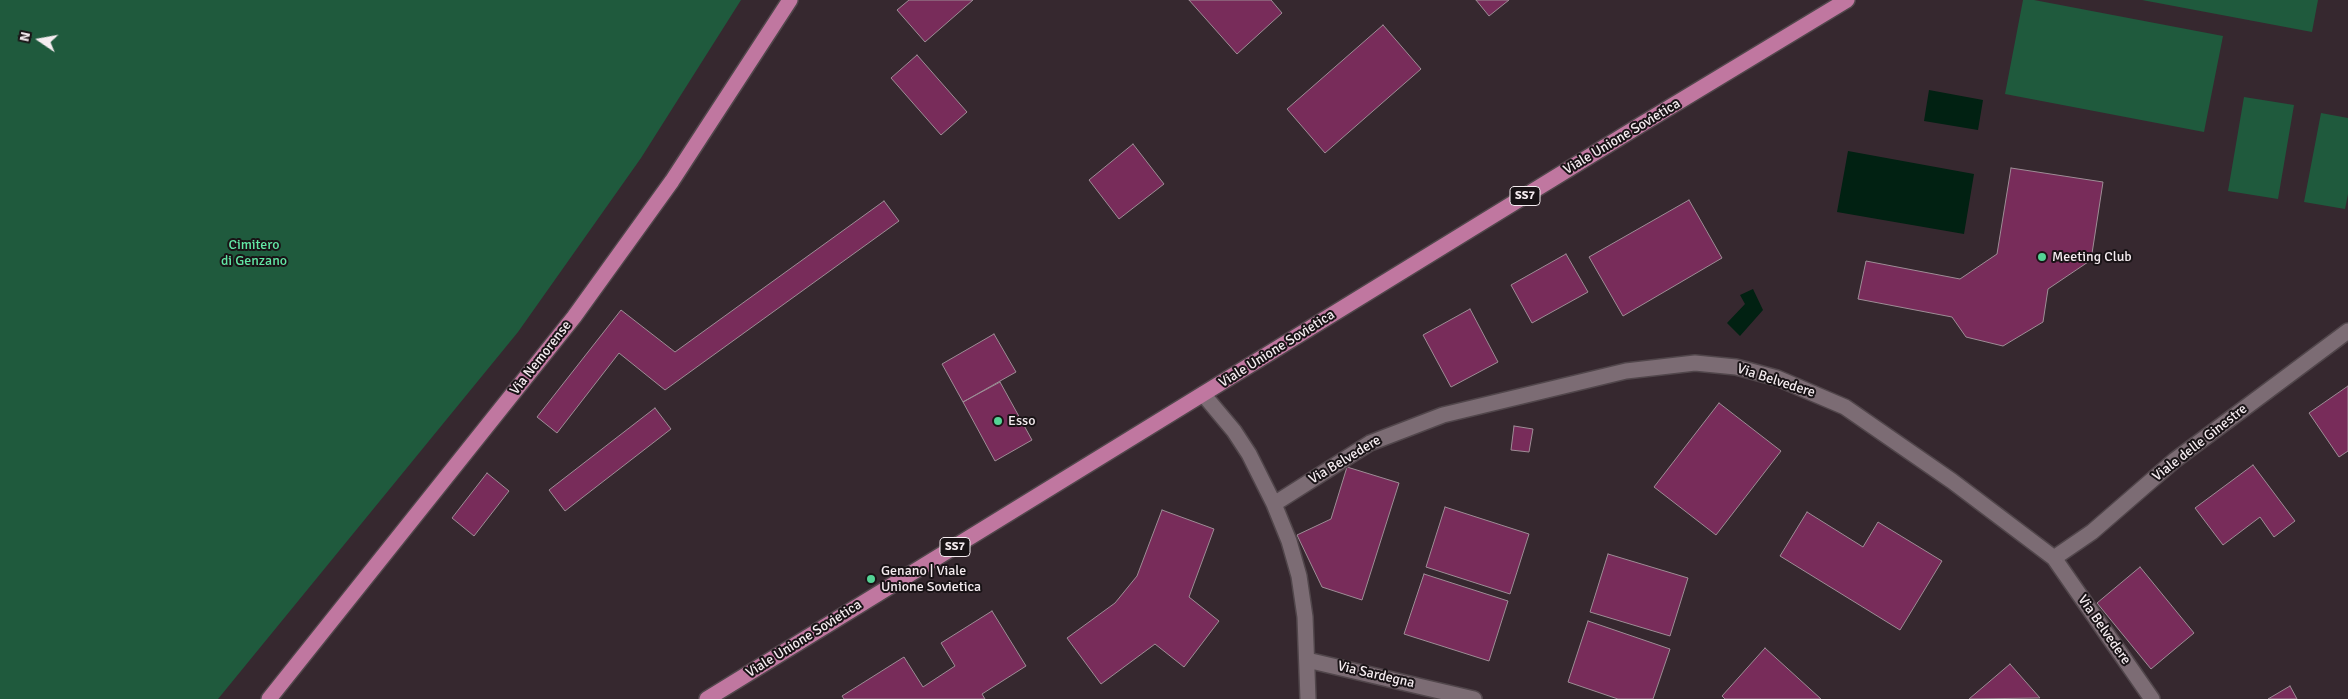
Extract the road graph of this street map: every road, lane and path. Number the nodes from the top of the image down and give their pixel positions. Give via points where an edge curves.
1 (790, 0) edge
2 (1848, 0) edge
3 (2348, 331) edge
4 (1203, 394) junction
5 (1274, 504) junction
6 (2054, 558) junction
7 (1307, 660) junction
8 (269, 699) edge
9 (708, 699) edge
10 (1308, 699) edge
11 (1474, 699) edge
12 (2152, 699) edge

1 - 8 main road, Via Nemorense via 672,181 580,309
2 - 4 main road, Viale Unione Sovietica / SS7
3 - 6 street, Viale delle Ginestre via 2175,460 2092,532
4 - 5 street via 1242,442
4 - 9 main road, Viale Unione Sovietica / SS7
5 - 6 street, Via Belvedere via 1370,443 1443,414 1626,371 1695,363 1716,364 1777,378 1845,407 1952,481
5 - 7 street via 1299,576
6 - 12 street, Via Belvedere
7 - 10 street
7 - 11 street, Via Sardegna

